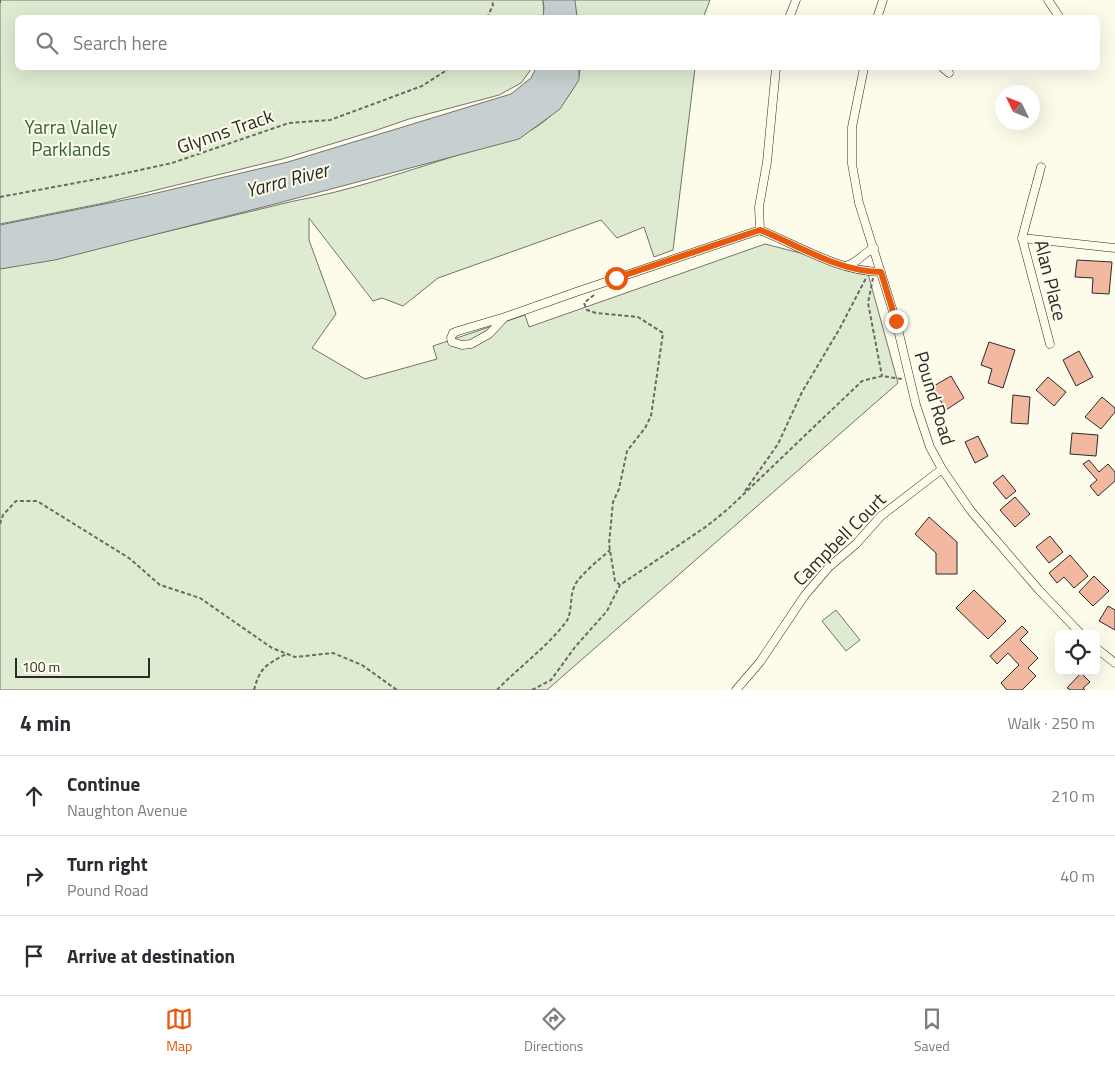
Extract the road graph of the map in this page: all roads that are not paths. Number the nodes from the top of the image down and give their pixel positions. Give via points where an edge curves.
1 (796, 0) edge
2 (883, 0) edge
3 (1048, 0) edge
4 (789, 15) edge
5 (878, 15) edge
6 (1058, 15) edge
7 (776, 70) edge
8 (864, 70) edge
9 (1041, 167) dead end
10 (760, 230) junction
11 (1022, 238) junction
12 (874, 248) junction
13 (1115, 248) edge
14 (843, 266) junction
15 (875, 272) junction
16 (505, 317) junction
17 (1050, 344) dead end
18 (942, 469) junction
19 (1077, 630) edge
20 (1100, 651) edge
21 (1115, 663) edge
22 (736, 690) edge

1 - 4 street
2 - 5 street
3 - 6 street
7 - 10 street via 759,207
8 - 12 street, Pound Road via 852,128 852,164 859,203
9 - 11 street, Alan Place
10 - 14 street
10 - 16 street
11 - 13 street
11 - 17 street, Alan Place
12 - 14 street via 853,264
12 - 15 street, Pound Road
14 - 15 street
15 - 18 street, Pound Road via 896,321 916,405 930,447
16 - 16 street via 489,334 471,344 452,342 453,333
18 - 19 street, Pound Road via 971,512
18 - 22 street, Campbell Court via 881,516 829,567 805,594 760,662
20 - 21 street

